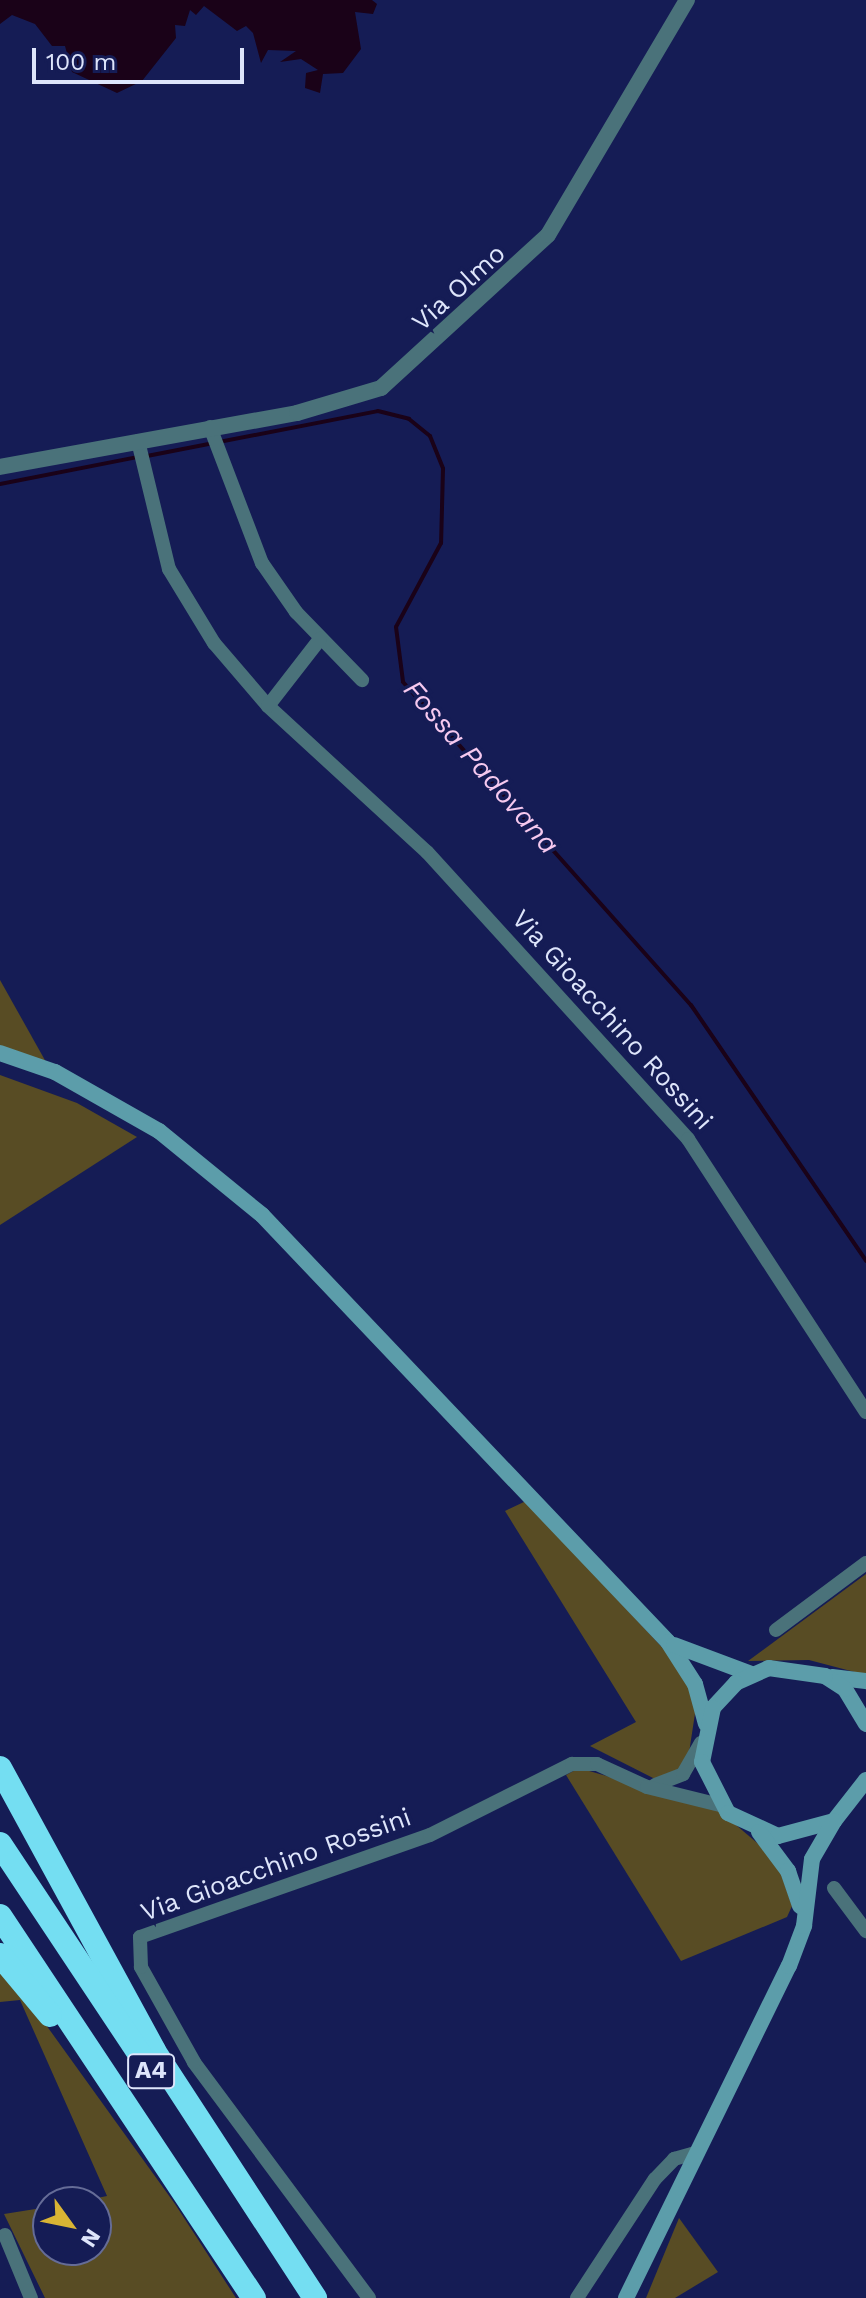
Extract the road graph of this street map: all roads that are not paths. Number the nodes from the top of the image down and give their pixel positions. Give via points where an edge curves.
1 (687, 0) edge
2 (212, 437) junction
3 (139, 445) junction
4 (0, 467) edge
5 (320, 639) junction
6 (362, 680) dead end
7 (268, 706) junction
8 (0, 1053) edge
9 (866, 1412) edge
10 (866, 1563) edge
11 (776, 1630) dead end
12 (668, 1642) junction
13 (751, 1674) junction
14 (825, 1676) junction
15 (866, 1681) edge
16 (866, 1724) edge
17 (704, 1731) junction
18 (0, 1768) edge
19 (866, 1780) edge
20 (647, 1787) junction
21 (720, 1805) junction
22 (834, 1821) junction
23 (759, 1832) junction
24 (0, 1844) edge
25 (834, 1888) dead end
26 (0, 1916) edge
27 (804, 1926) junction
28 (866, 1931) edge
29 (0, 1955) edge
30 (134, 2118) junction
31 (698, 2152) junction
32 (5, 2235) dead end
33 (31, 2298) edge
34 (254, 2298) edge
35 (301, 2298) edge
36 (315, 2298) edge
37 (369, 2298) edge
38 (577, 2298) edge
39 (626, 2298) edge

1 - 2 street, Via Olmo via 548,235 412,364 353,401
2 - 3 street, Via Olmo
2 - 5 street via 262,563
3 - 4 street, Via Olmo
3 - 7 street, Via Gioacchino Rossini via 175,579 214,643
5 - 6 street
5 - 7 street
7 - 9 street, Via Gioacchino Rossini via 427,852 688,1139
8 - 12 main road via 55,1072 159,1131 262,1215
10 - 11 street
12 - 13 main road
12 - 17 main road via 695,1684
13 - 14 main road via 788,1666
13 - 17 main road via 723,1694
14 - 15 main road
14 - 16 main road via 845,1689
17 - 20 street via 683,1774
17 - 21 main road via 705,1773
18 - 36 highway via 154,2051
19 - 22 main road
20 - 21 street, Via Gioacchino Rossini
20 - 37 street, Via Gioacchino Rossini via 597,1764 572,1764 430,1835 140,1937 141,1967 194,2062
21 - 23 main road
22 - 23 main road via 798,1835
22 - 27 main road via 812,1859
23 - 27 main road via 795,1884
24 - 35 highway, A4
25 - 28 street
26 - 30 highway, A4
27 - 31 main road
29 - 30 highway
30 - 34 highway, A4
31 - 38 street via 674,2159 655,2179
31 - 39 main road
32 - 33 street

